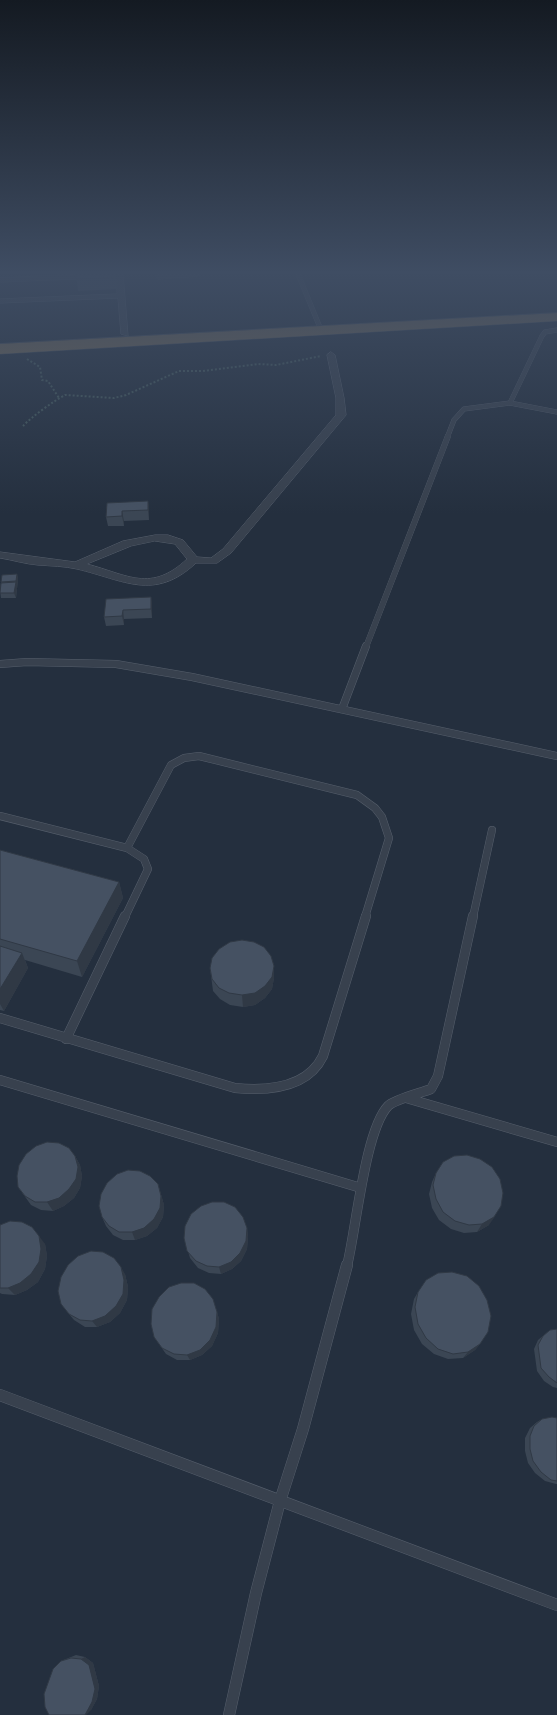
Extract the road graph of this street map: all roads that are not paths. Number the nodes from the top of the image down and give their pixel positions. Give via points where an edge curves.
1 (533, 354) edge
2 (331, 355) road end
3 (510, 403) junction
4 (557, 412) edge
5 (0, 555) edge
6 (193, 560) junction
7 (77, 565) junction
8 (0, 664) edge
9 (342, 709) junction
10 (557, 756) edge
11 (0, 816) edge
12 (492, 830) dead end
13 (127, 848) junction
14 (0, 1018) edge
15 (66, 1039) junction
16 (2, 1083) edge
17 (404, 1097) junction
18 (557, 1142) edge
19 (361, 1188) junction
20 (0, 1395) edge
21 (280, 1501) junction
22 (557, 1606) edge
23 (228, 1715) edge

1 - 3 lane
2 - 6 street via 341,414 227,551 213,561
3 - 4 lane
3 - 9 lane via 464,409 454,420
5 - 7 street
6 - 7 street via 173,579 154,584 130,581
6 - 7 street via 179,542 157,538 110,549
8 - 9 lane via 116,664
9 - 10 lane
11 - 13 lane
12 - 17 lane via 438,1076 431,1089
13 - 15 lane via 144,859 148,869
13 - 15 lane via 171,765 184,758 198,756 356,795 374,805 382,814 389,838 328,1043 316,1068 295,1082 276,1089 235,1088
14 - 15 lane
16 - 19 lane
17 - 18 lane
17 - 19 lane via 389,1104 378,1119
19 - 21 lane via 351,1250
20 - 21 lane
21 - 22 lane
21 - 23 lane

